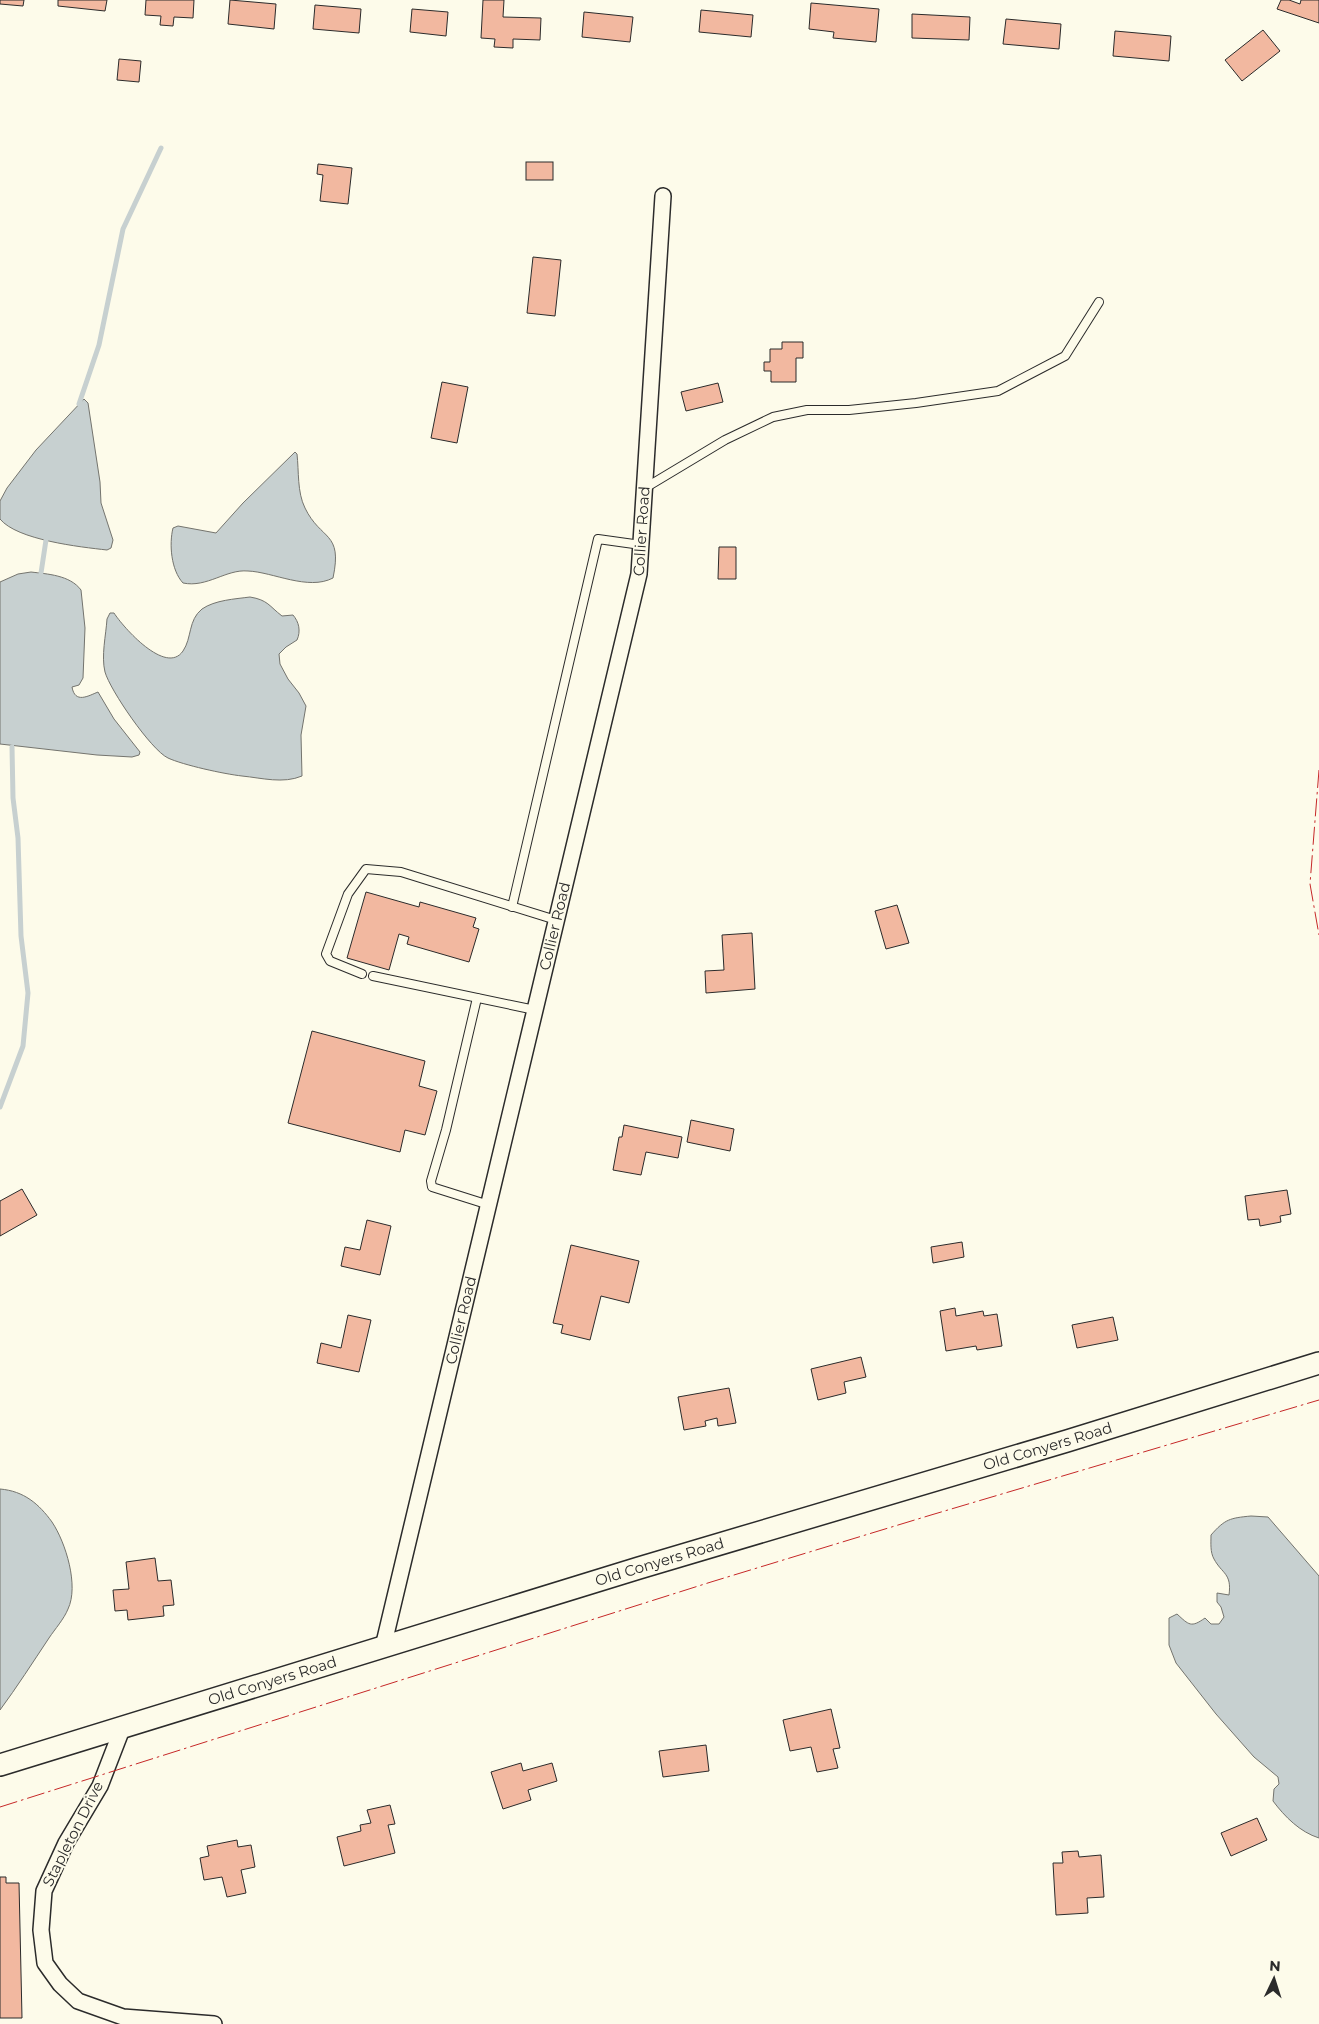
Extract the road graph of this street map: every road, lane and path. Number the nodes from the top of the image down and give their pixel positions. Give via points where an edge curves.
1 (663, 196) dead end
2 (1100, 302) dead end
3 (645, 488) junction
4 (641, 545) junction
5 (512, 907) junction
6 (556, 920) junction
7 (362, 974) dead end
8 (373, 976) dead end
9 (478, 998) junction
10 (535, 1010) junction
11 (488, 1205) junction
12 (1319, 1363) edge
13 (383, 1647) junction
14 (122, 1729) junction
15 (0, 1766) edge
16 (132, 2021) edge
17 (214, 2024) edge

1 - 3 street, Collier Road
2 - 3 lane via 1066,356 998,391 849,410 807,410 773,417 718,444
3 - 4 street, Collier Road
4 - 5 lane via 598,539
4 - 6 street, Collier Road via 639,574
5 - 6 lane
5 - 7 lane via 401,872 366,869 348,894 326,954 330,960
6 - 10 street, Collier Road
8 - 9 lane
9 - 10 lane
9 - 11 lane via 431,1181 432,1187
10 - 11 street, Collier Road
11 - 13 street, Collier Road
12 - 13 street, Old Conyers Road
13 - 14 street, Old Conyers Road
14 - 15 street, Old Conyers Road
14 - 16 street, Stapleton Drive via 100,1786 66,1843 44,1891 41,1930 45,1963 60,1984 78,2001
16 - 17 street, Stapleton Drive

